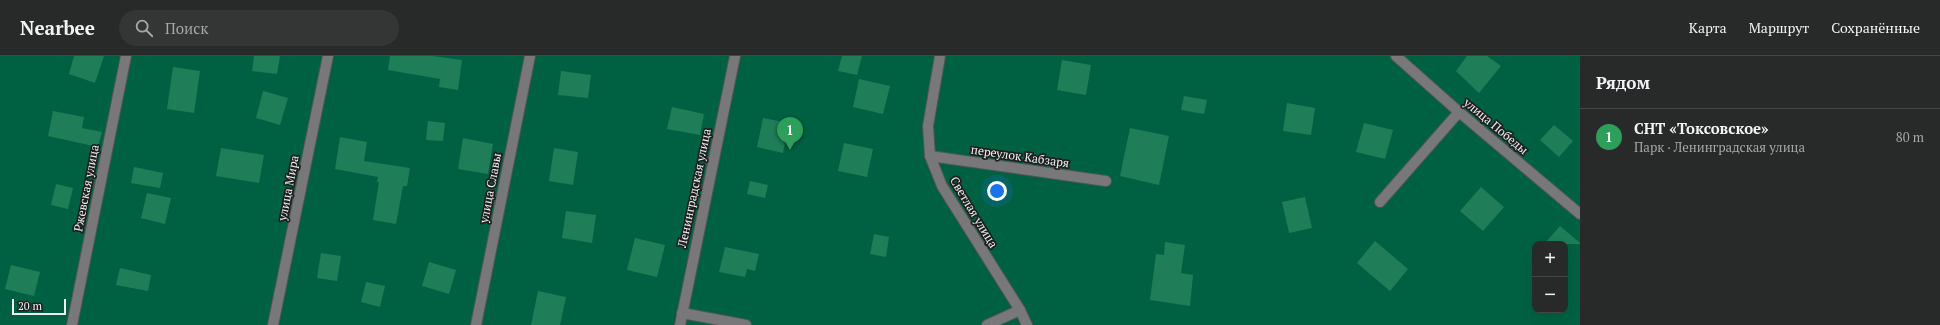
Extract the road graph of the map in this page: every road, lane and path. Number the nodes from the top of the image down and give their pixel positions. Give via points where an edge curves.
1 (126, 56) edge
2 (328, 56) edge
3 (530, 56) edge
4 (735, 56) edge
5 (940, 56) edge
6 (1396, 56) edge
7 (1459, 112) junction
8 (930, 156) junction
9 (1106, 181) dead end
10 (1380, 202) dead end
11 (1580, 214) edge
12 (1020, 310) junction
13 (682, 313) junction
14 (72, 325) edge
15 (273, 325) edge
16 (476, 325) edge
17 (680, 325) edge
18 (746, 325) edge
19 (986, 325) edge
20 (1027, 325) edge

1 - 14 street, Ржевская улица
2 - 15 street, улица Мира
3 - 16 street, улица Славы
4 - 13 street, Ленинградская улица
5 - 8 street, Светлая улица via 928,126
6 - 7 street, улица Победы
7 - 10 street
7 - 11 street, улица Победы
8 - 9 street, переулок Кабзаря
8 - 12 street, Светлая улица via 942,186
12 - 19 street
12 - 20 street, Светлая улица
13 - 17 street, Ленинградская улица
13 - 18 street

